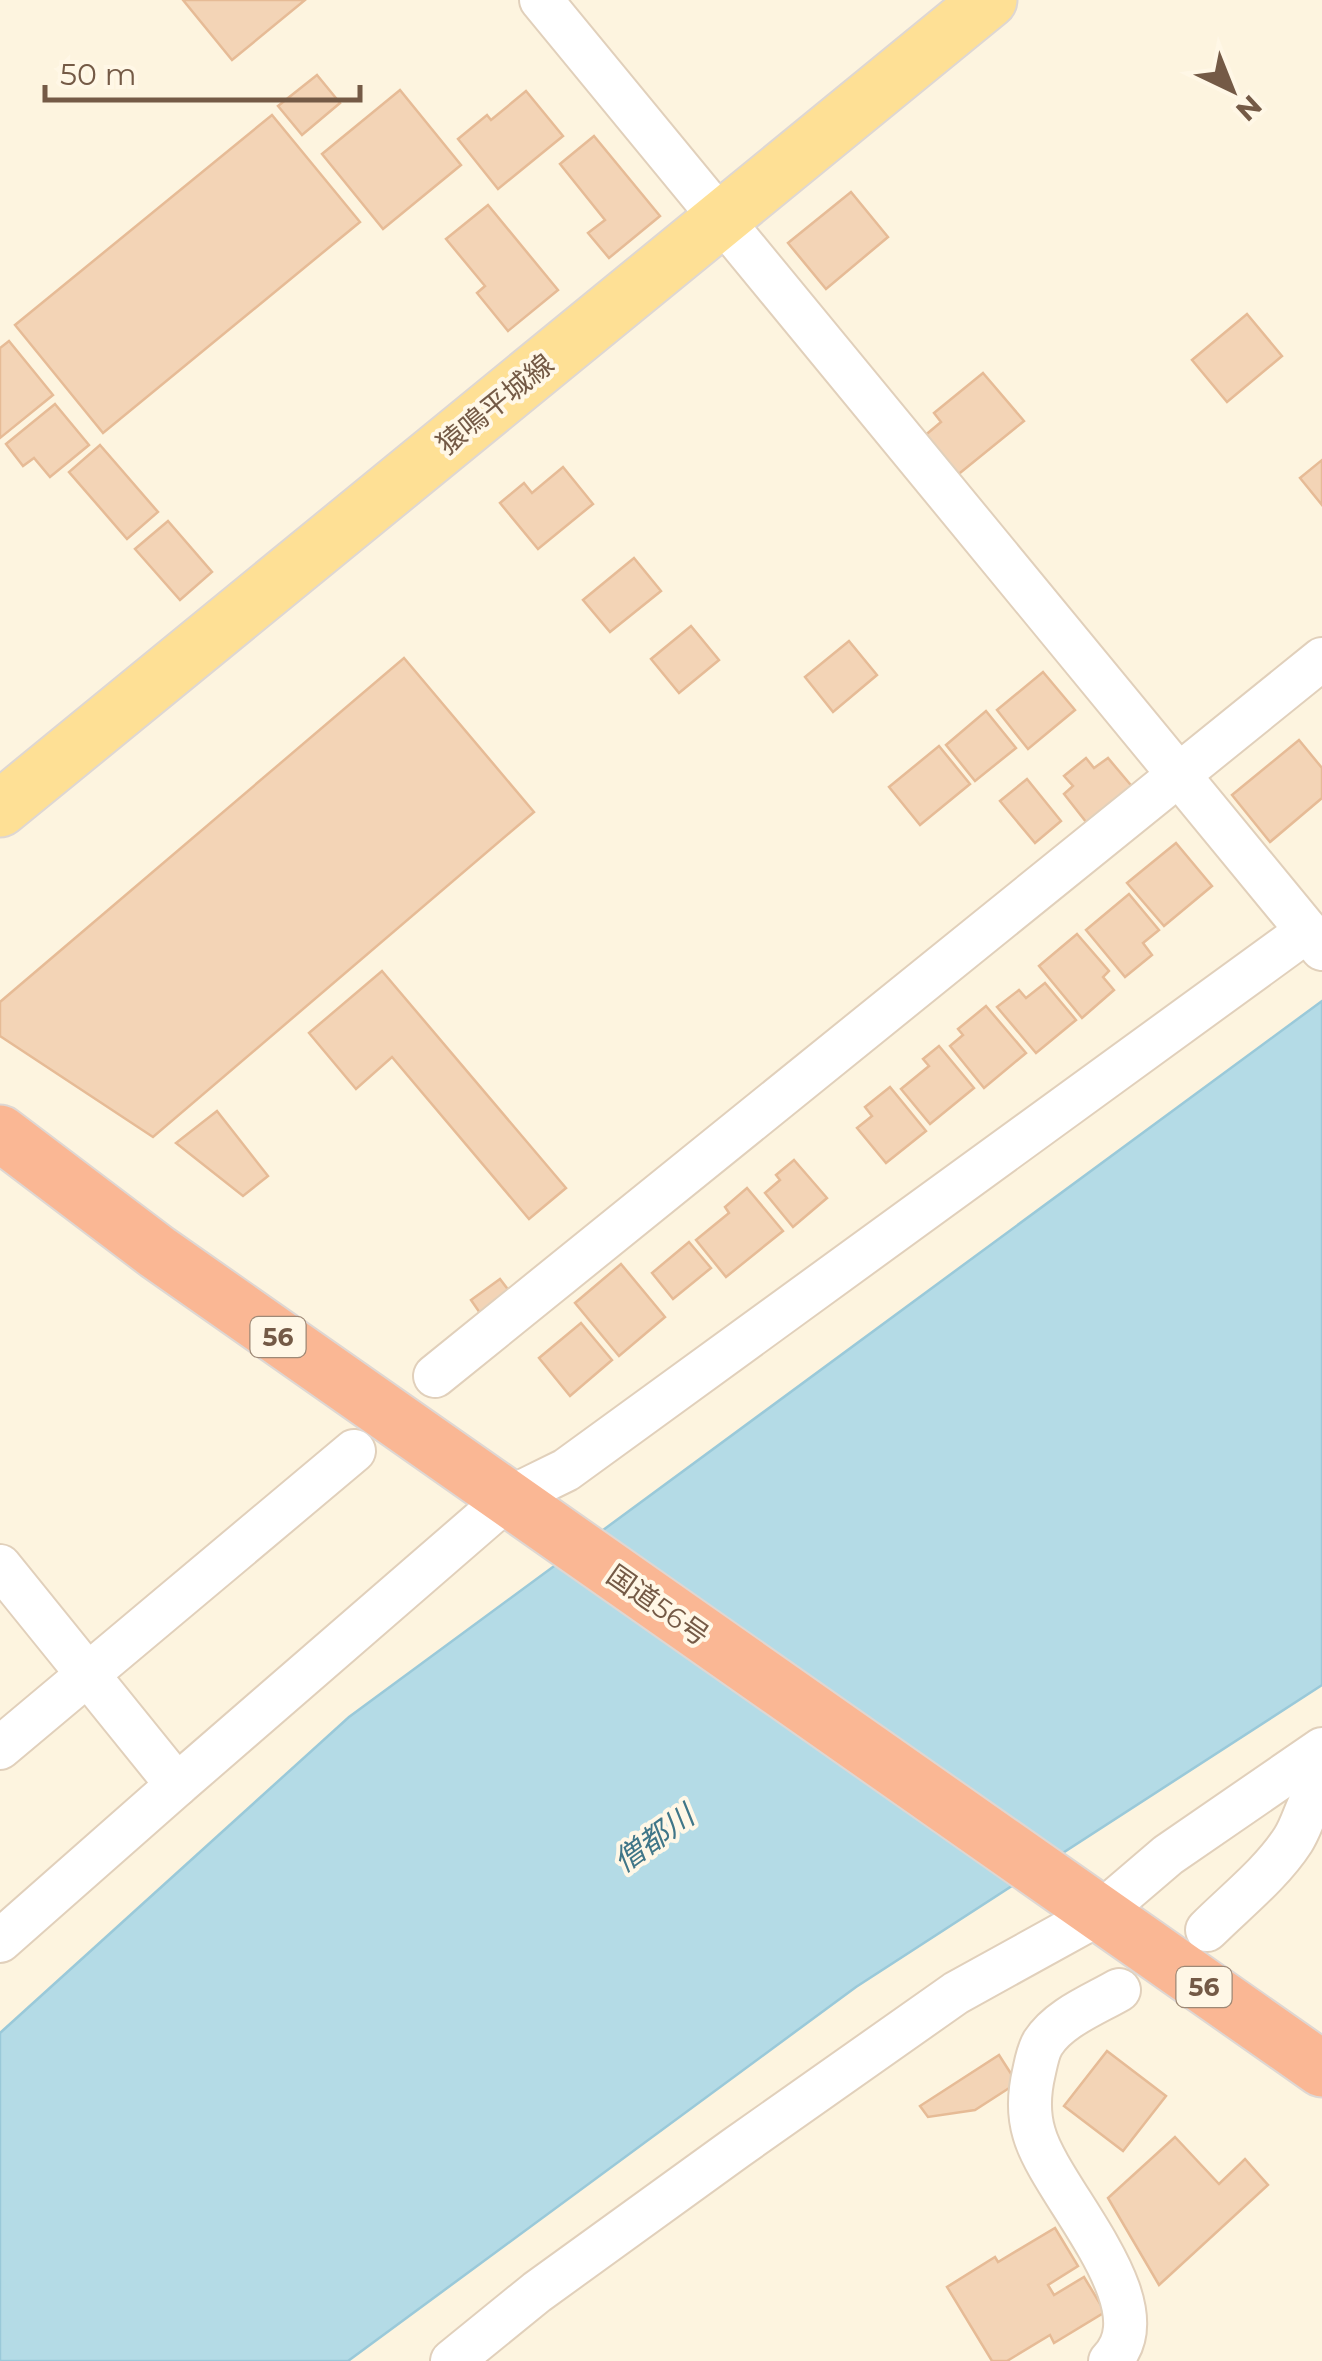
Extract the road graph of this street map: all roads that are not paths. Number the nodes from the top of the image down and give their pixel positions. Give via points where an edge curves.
1 (540, 0) edge
2 (989, 0) edge
3 (720, 220) junction
4 (1322, 659) edge
5 (1180, 773) junction
6 (0, 808) edge
7 (1314, 940) edge
8 (0, 1133) edge
9 (434, 1376) dead end
10 (354, 1451) dead end
11 (507, 1499) junction
12 (0, 1566) edge
13 (88, 1677) junction
14 (0, 1748) edge
15 (1322, 1749) edge
16 (176, 1784) junction
17 (1322, 1785) edge
18 (1092, 1910) junction
19 (1206, 1930) dead end
20 (0, 1941) edge
21 (1118, 1990) dead end
22 (1322, 2069) edge
23 (452, 2361) edge
24 (1110, 2361) edge

1 - 3 street
2 - 3 main road, 猿鳴平城線
3 - 5 street
3 - 6 main road, 猿鳴平城線
4 - 5 street
5 - 7 street
5 - 9 street
7 - 11 street via 566,1470
8 - 11 highway, 国道56号 / 56
10 - 13 street
11 - 16 street
11 - 18 highway, 国道56号 / 56
12 - 13 street
13 - 14 street
13 - 16 street
15 - 18 street
16 - 20 street
17 - 19 street via 1308,1800 1295,1838
18 - 22 highway, 国道56号 / 56
18 - 23 street via 956,1993 537,2292
21 - 24 street via 1063,2022 1041,2044 1029,2095 1034,2135 1122,2293 1126,2328

